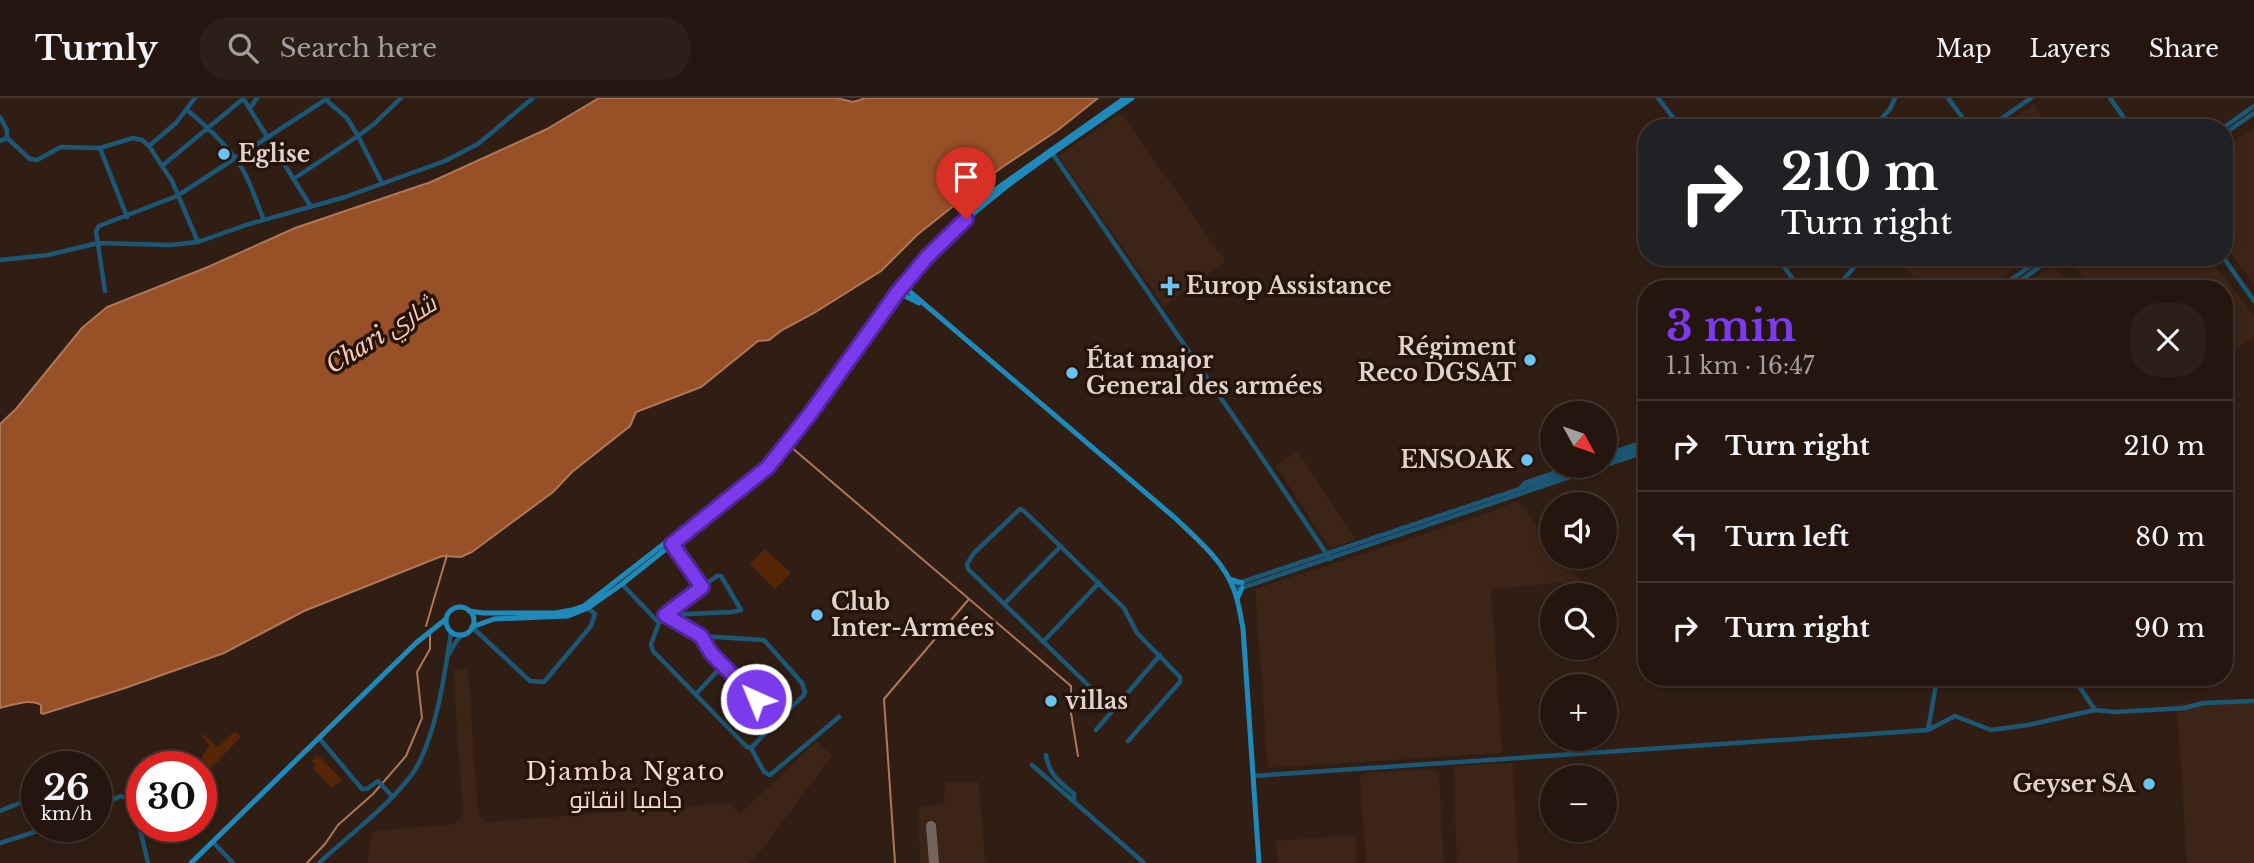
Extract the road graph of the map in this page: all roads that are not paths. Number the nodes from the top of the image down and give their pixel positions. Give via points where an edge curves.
1 (195, 98) edge
2 (244, 98) edge
3 (257, 98) edge
4 (401, 98) edge
5 (533, 98) edge
6 (1125, 98) edge
7 (1132, 98) edge
8 (1658, 98) edge
9 (1895, 98) edge
10 (1948, 98) edge
11 (2031, 98) edge
12 (2110, 98) edge
13 (327, 99) edge
14 (2254, 106) edge
15 (250, 108) junction
16 (187, 110) junction
17 (2254, 113) edge
18 (0, 117) edge
19 (1674, 119) edge
20 (1881, 119) edge
21 (1963, 119) edge
22 (2001, 119) edge
23 (2125, 119) edge
24 (2233, 121) edge
25 (208, 128) junction
26 (2233, 128) edge
27 (358, 136) junction
28 (7, 138) junction
29 (269, 138) junction
30 (0, 141) edge
31 (149, 146) junction
32 (100, 148) junction
33 (1051, 152) junction
34 (236, 160) junction
35 (162, 166) junction
36 (295, 178) junction
37 (382, 183) junction
38 (177, 196) junction
39 (311, 207) junction
40 (127, 216) junction
41 (264, 220) junction
42 (198, 242) junction
43 (97, 243) junction
44 (0, 260) edge
45 (1855, 266) edge
46 (2030, 266) edge
47 (2041, 266) edge
48 (2229, 266) edge
49 (911, 275) junction
50 (1844, 280) edge
51 (2011, 280) edge
52 (2021, 280) edge
53 (902, 284) junction
54 (105, 291) dead end
55 (896, 292) junction
56 (913, 298) junction
57 (2254, 301) edge
58 (891, 302) junction
59 (1638, 446) edge
60 (1638, 447) edge
61 (1617, 452) edge
62 (1638, 454) edge
63 (1617, 455) edge
64 (1540, 478) edge
65 (1556, 478) edge
66 (1521, 491) junction
67 (669, 545) junction
68 (1061, 547) junction
69 (1329, 557) junction
70 (1229, 579) junction
71 (1099, 583) junction
72 (622, 584) junction
73 (1242, 585) junction
74 (702, 587) junction
75 (1234, 588) junction
76 (1237, 599) junction
77 (1004, 604) junction
78 (588, 608) junction
79 (469, 611) junction
80 (665, 615) junction
81 (446, 619) junction
82 (659, 623) junction
83 (472, 626) junction
84 (435, 629) junction
85 (450, 631) junction
86 (464, 634) junction
87 (701, 636) junction
88 (1043, 642) junction
89 (1160, 655) junction
90 (445, 664) junction
91 (723, 665) junction
92 (1936, 686) edge
93 (2079, 686) edge
94 (1090, 687) dead end
95 (696, 694) junction
96 (2254, 701) edge
97 (2095, 710) junction
98 (839, 718) dead end
99 (778, 720) junction
100 (1096, 730) dead end
101 (1928, 730) junction
102 (320, 738) junction
103 (1128, 741) dead end
104 (751, 748) junction
105 (1046, 755) dead end
106 (1032, 765) dead end
107 (1253, 776) junction
108 (392, 796) junction
109 (112, 800) edge
110 (21, 802) edge
111 (1074, 802) junction
112 (0, 811) edge
113 (21, 836) edge
114 (217, 838) edge
115 (213, 842) joint
116 (0, 843) edge
117 (148, 863) edge
118 (191, 863) edge
119 (233, 863) edge
120 (319, 863) edge
121 (1144, 863) edge
122 (1259, 863) edge

1 - 16 street
2 - 15 street
2 - 25 street
3 - 15 street
4 - 27 street
5 - 37 street via 470,149
6 - 33 main road
7 - 33 main road
8 - 19 street
9 - 20 street
10 - 21 street
11 - 22 street
12 - 23 street
13 - 27 street
13 - 29 street
14 - 24 street
15 - 29 street
16 - 25 street
16 - 31 street
17 - 26 street
18 - 28 street
25 - 34 street
25 - 35 street
27 - 36 street
27 - 37 street
28 - 30 street
28 - 32 street via 37,160 61,146
29 - 34 street
29 - 36 street
31 - 32 street via 133,138
31 - 35 street
32 - 40 street
33 - 49 main road via 966,219
33 - 53 main road via 979,202 931,246
33 - 69 street
34 - 38 street
34 - 41 street
35 - 38 street
36 - 39 street
37 - 39 street
38 - 40 street
38 - 42 street
39 - 41 street
40 - 43 street via 99,226
41 - 42 street
42 - 43 street
43 - 44 street
43 - 54 street
45 - 50 street
46 - 51 street
47 - 52 street
48 - 57 street
49 - 53 main road
49 - 56 main road
53 - 55 main road
53 - 56 main road
55 - 56 main road
55 - 58 main road
55 - 67 main road via 764,464
56 - 58 main road
56 - 70 main road via 1174,517 1209,551
58 - 67 main road via 768,467
59 - 61 street
60 - 63 street
62 - 66 street
64 - 66 street via 1525,483
65 - 66 street
66 - 69 street
67 - 72 main road
67 - 74 street
67 - 79 main road via 578,608
68 - 71 street
68 - 77 street
68 - 77 street via 1020,509 974,554 968,569
69 - 73 street
70 - 73 main road
70 - 75 main road
71 - 88 street
71 - 89 street
72 - 78 main road
72 - 82 street
73 - 75 street
73 - 76 main road
74 - 80 street
74 - 80 street via 721,576 741,610
75 - 76 main road
76 - 107 main road
77 - 88 street
78 - 83 main road via 568,616 494,619
78 - 83 street via 595,614 591,626 544,682 530,681
79 - 81 main road via 455,608
79 - 83 main road
80 - 82 street
80 - 87 street
81 - 84 main road
81 - 85 main road
82 - 95 street via 652,649
83 - 86 main road
84 - 85 main road
84 - 102 main road
85 - 86 main road
85 - 90 street
86 - 90 street
87 - 91 street
87 - 99 street via 757,638 770,645 805,692
88 - 94 street
89 - 100 street
89 - 103 street via 1180,682
90 - 108 street via 429,740 414,771
91 - 95 street
91 - 99 street
92 - 101 street
93 - 97 street
95 - 104 street
96 - 97 street
97 - 101 street via 1991,730 1955,716
98 - 104 street via 772,775 764,772
99 - 104 street
101 - 107 street
102 - 108 street via 362,789 377,781
102 - 114 main road
105 - 111 street via 1048,767 1074,794
106 - 111 street
107 - 122 main road
108 - 120 street
109 - 117 street via 121,796 134,804
110 - 112 street
111 - 121 street
113 - 116 street
115 - 118 main road
115 - 119 street

